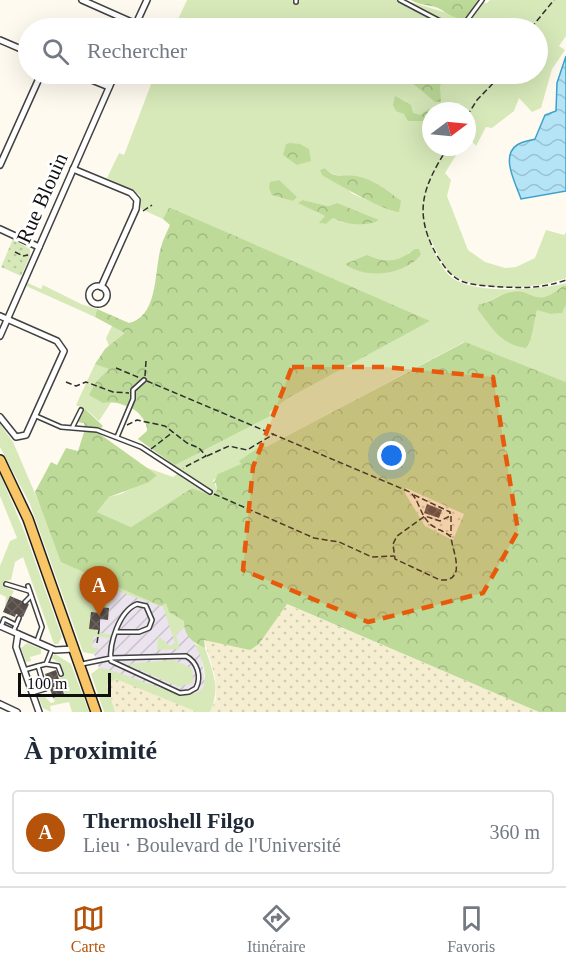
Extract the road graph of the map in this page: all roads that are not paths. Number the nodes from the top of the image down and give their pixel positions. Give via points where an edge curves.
1 (82, 0) edge
2 (147, 0) edge
3 (400, 0) edge
4 (482, 0) edge
5 (119, 18) edge
6 (139, 18) edge
7 (439, 18) edge
8 (469, 18) edge
9 (0, 40) edge
10 (18, 48) edge
11 (36, 84) edge
12 (102, 84) edge
13 (110, 84) edge
14 (109, 87) junction
15 (0, 165) edge
16 (74, 168) junction
17 (0, 229) edge
18 (39, 246) junction
19 (101, 286) dead end
20 (0, 316) edge
21 (7, 319) junction
22 (0, 336) edge
23 (144, 380) road end
24 (81, 410) dead end
25 (36, 416) junction
26 (0, 417) edge
27 (73, 426) junction
28 (117, 437) junction
29 (0, 460) edge
30 (210, 492) road end
31 (6, 584) dead end
32 (28, 586) dead end
33 (30, 594) junction
34 (25, 602) dead end
35 (10, 615) dead end
36 (19, 618) dead end
37 (8, 621) junction
38 (16, 625) junction
39 (0, 627) edge
40 (117, 632) junction
41 (15, 633) junction
42 (36, 642) junction
43 (52, 649) junction
44 (74, 649) junction
45 (111, 658) junction
46 (46, 664) junction
47 (80, 665) junction
48 (38, 666) junction
49 (24, 670) junction
50 (61, 675) dead end
51 (33, 693) junction
52 (0, 704) edge
53 (17, 712) edge
54 (39, 712) edge
55 (96, 712) edge

1 - 5 street
2 - 6 street
3 - 7 lane
4 - 8 lane
9 - 10 street
11 - 15 street
12 - 14 street
13 - 14 street, Rue Blouin
14 - 16 street, Rue Blouin
16 - 18 street, Rue Blouin
16 - 19 street via 131,193 137,200
17 - 18 street
18 - 21 street, Rue Blouin
20 - 21 street
21 - 22 street, Rue Blouin
21 - 25 street via 57,341 63,348
23 - 28 lane via 132,392 133,399
24 - 27 lane
25 - 26 street via 21,438
25 - 27 lane via 59,426
27 - 28 lane
28 - 30 lane via 148,451
29 - 44 main road via 24,509
31 - 33 lane
32 - 33 lane
33 - 34 lane
33 - 42 lane via 42,627
35 - 37 lane
36 - 38 lane
37 - 38 lane
37 - 39 lane via 4,619
38 - 41 lane
39 - 41 street
40 - 40 lane via 124,613 132,605 142,604 150,610 152,620 147,630
40 - 45 lane
41 - 42 street
41 - 49 street
42 - 43 street
43 - 44 street
43 - 46 lane
44 - 47 main road
45 - 45 lane via 186,656 196,666 198,682 193,691 180,693 113,664
45 - 47 lane
46 - 48 lane
46 - 50 lane via 58,666
47 - 55 main road
48 - 49 lane
48 - 51 lane via 45,689
49 - 51 street
51 - 54 street
52 - 53 street

